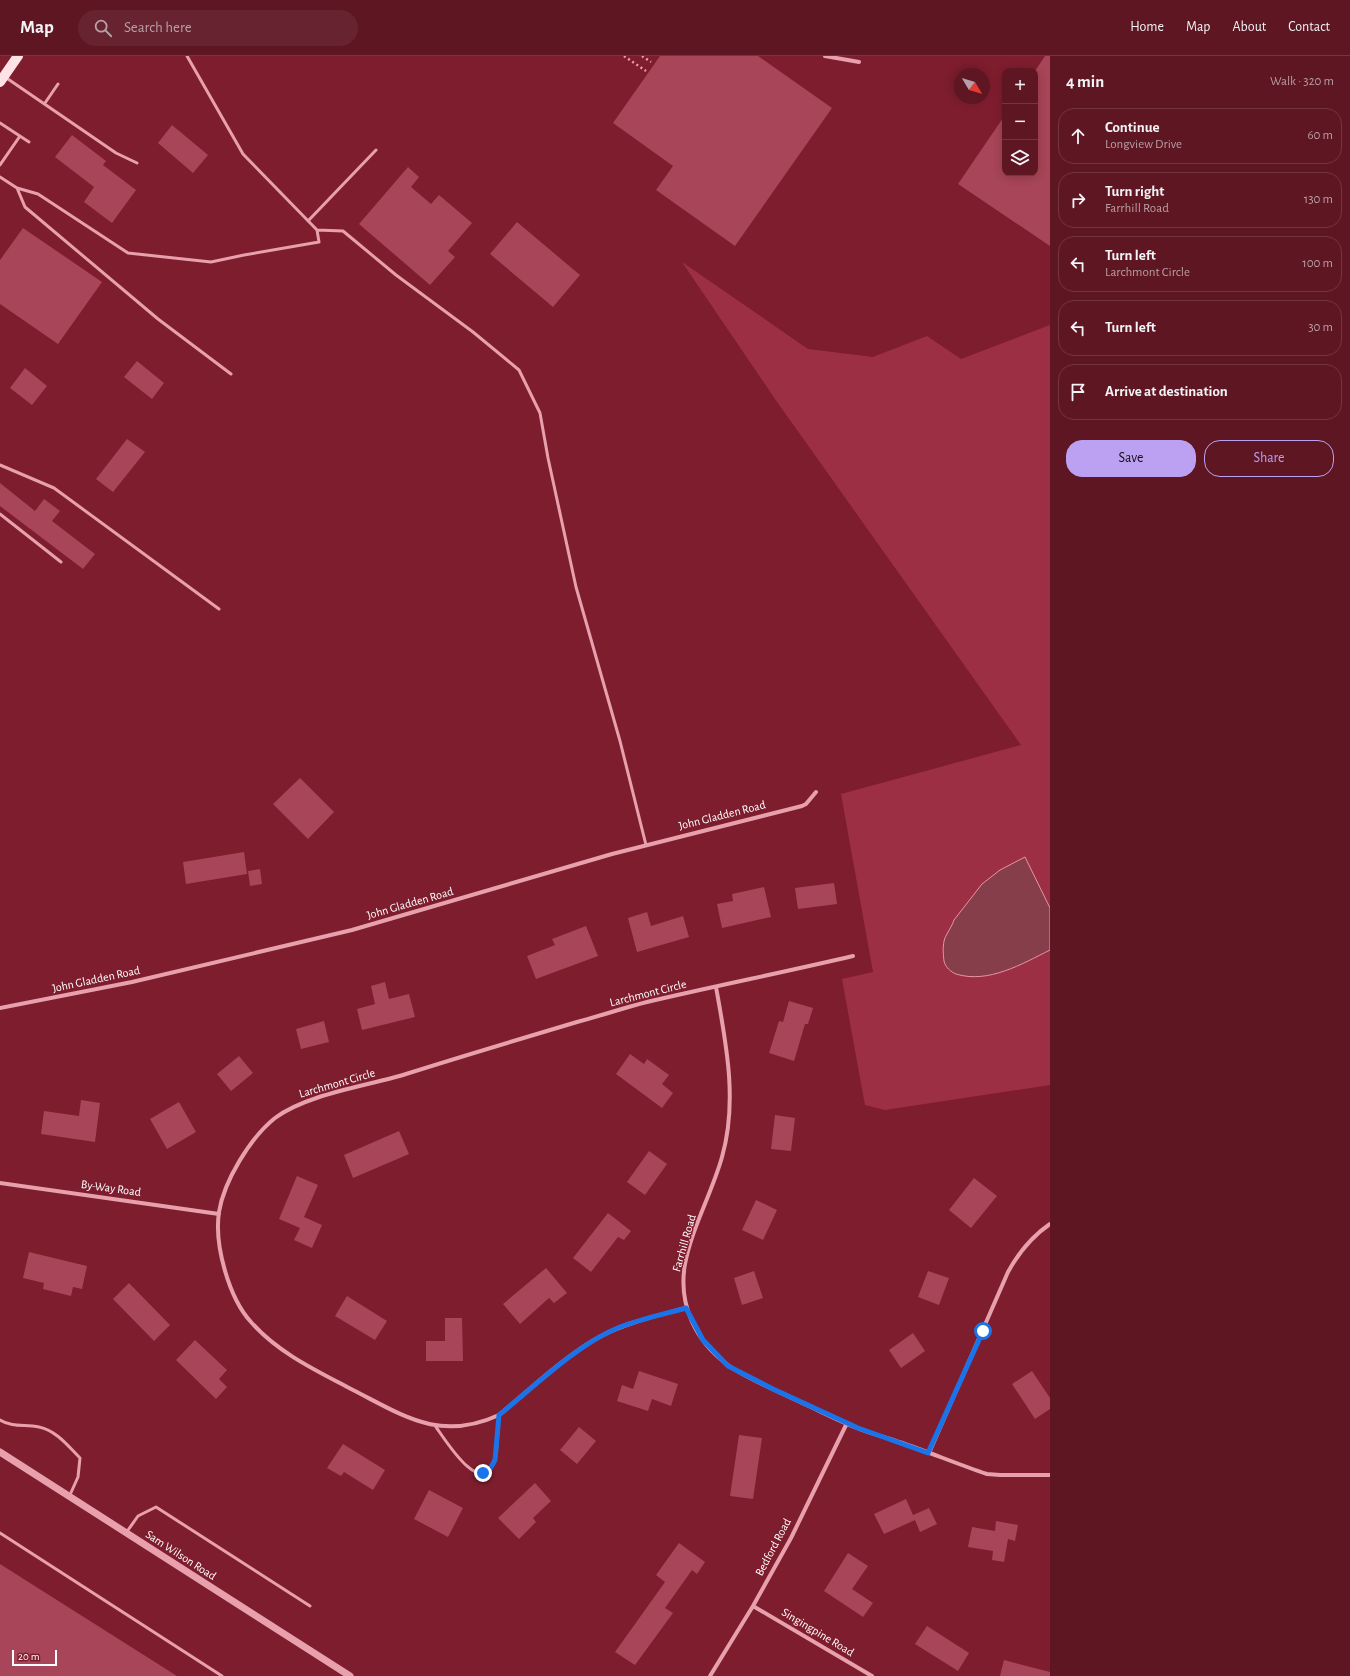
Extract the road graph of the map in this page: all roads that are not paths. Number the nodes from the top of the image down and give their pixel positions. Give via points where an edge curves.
1 (18, 56) edge
2 (187, 56) edge
3 (825, 56) edge
4 (859, 62) dead end
5 (2, 79) edge
6 (58, 84) dead end
7 (44, 104) junction
8 (0, 123) edge
9 (20, 136) junction
10 (29, 142) dead end
11 (376, 150) dead end
12 (137, 164) dead end
13 (0, 165) edge
14 (0, 177) edge
15 (17, 188) junction
16 (308, 221) junction
17 (317, 230) junction
18 (231, 374) dead end
19 (0, 465) edge
20 (0, 514) edge
21 (61, 562) dead end
22 (219, 609) dead end
23 (816, 792) dead end
24 (646, 845) junction
25 (853, 956) dead end
26 (716, 987) junction
27 (0, 1008) edge
28 (0, 1183) edge
29 (219, 1214) junction
30 (1050, 1224) edge
31 (686, 1308) junction
32 (499, 1415) junction
33 (0, 1420) edge
34 (847, 1423) junction
35 (436, 1427) junction
36 (0, 1452) edge
37 (928, 1453) junction
38 (1050, 1475) edge
39 (69, 1497) junction
40 (0, 1533) edge
41 (126, 1533) junction
42 (310, 1606) dead end
43 (753, 1606) junction
44 (222, 1676) edge
45 (350, 1676) edge
46 (710, 1676) edge
47 (872, 1676) edge

1 - 5 main road
2 - 16 lane via 243,154
3 - 4 street
5 - 7 lane
6 - 7 lane
7 - 12 lane via 116,153
8 - 9 lane
9 - 10 lane
9 - 13 lane
11 - 16 lane
14 - 15 lane
15 - 17 lane via 38,194 128,253 148,256 212,262 319,242
15 - 18 lane via 25,207 158,319
16 - 17 lane
17 - 24 lane via 343,231 519,370 540,413 576,587 620,741
19 - 22 lane via 54,488
20 - 21 lane
23 - 24 street, John Gladden Road via 802,806
24 - 27 street, John Gladden Road via 352,930 132,982
25 - 26 street, Larchmont Circle
26 - 29 street, Larchmont Circle via 645,1003 306,1101 288,1109 272,1120 246,1151 225,1191
26 - 31 street, Farrhill Road via 727,1051 729,1116 722,1157 685,1263 683,1282
28 - 29 street, By-Way Road
29 - 35 street, Larchmont Circle via 220,1244 228,1279 233,1294 253,1325 284,1351 323,1374 397,1413
30 - 37 street via 1030,1240 1017,1255
31 - 32 street, Larchmont Circle via 627,1325 600,1337 579,1350
31 - 34 street, Farrhill Road via 703,1340 728,1366
32 - 35 street, Larchmont Circle via 466,1426
32 - 35 lane via 495,1460 490,1469 483,1473 476,1473 468,1468
33 - 39 lane via 15,1426 39,1427 59,1436 80,1458 78,1476
34 - 37 street, Farrhill Road
34 - 43 street, Bedford Road via 791,1538
36 - 39 street, Sam Wilson Road
37 - 38 street, Farrhill Road via 986,1474
39 - 41 street, Sam Wilson Road
40 - 44 lane
41 - 42 lane via 138,1516 156,1507
41 - 45 street, Sam Wilson Road
43 - 46 street, Bedford Road
43 - 47 street, Singingpine Road

